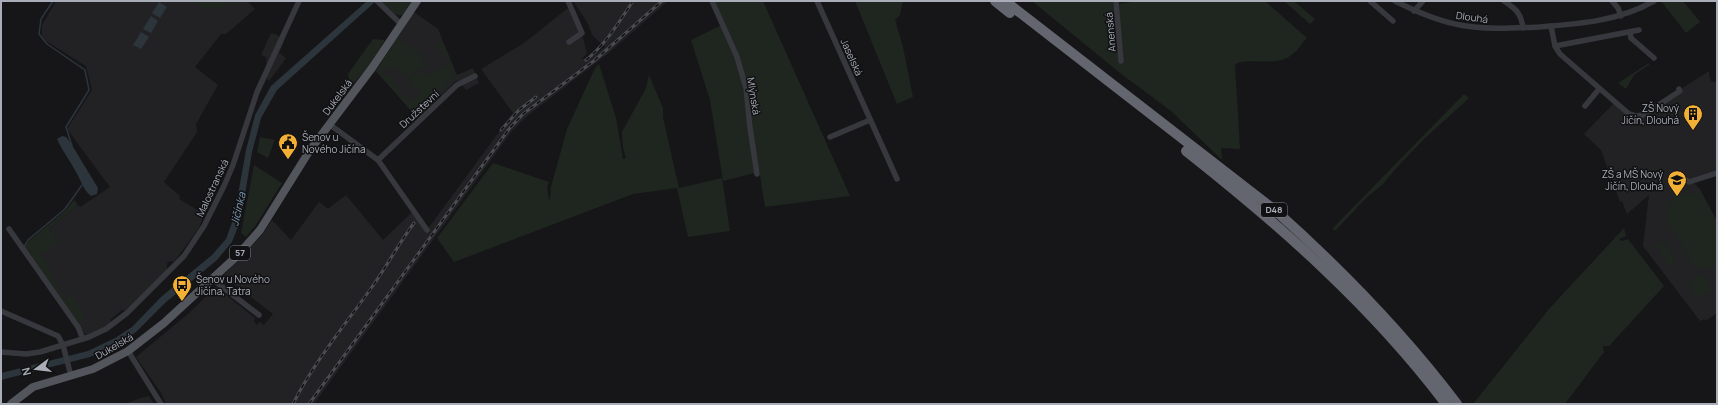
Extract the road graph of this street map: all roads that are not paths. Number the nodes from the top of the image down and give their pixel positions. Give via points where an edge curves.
1 (299, 1) edge
2 (417, 1) edge
3 (568, 1) edge
4 (712, 1) edge
5 (817, 1) edge
6 (995, 1) edge
7 (1005, 1) edge
8 (1116, 1) edge
9 (1370, 1) edge
10 (1394, 1) edge
11 (1423, 1) edge
12 (1504, 1) edge
13 (1612, 1) edge
14 (1654, 1) edge
15 (378, 3) edge
16 (1414, 11) junction
17 (1621, 16) junction
18 (1393, 21) dead end
19 (401, 24) junction
20 (1551, 26) junction
21 (1523, 28) junction
22 (1639, 30) dead end
23 (1630, 32) junction
24 (569, 42) dead end
25 (1555, 46) junction
26 (1654, 58) dead end
27 (1121, 61) dead end
28 (475, 76) dead end
29 (1599, 89) junction
30 (1679, 89) dead end
31 (1584, 106) dead end
32 (870, 120) junction
33 (329, 124) junction
34 (830, 138) dead end
35 (378, 160) junction
36 (1717, 173) edge
37 (757, 174) dead end
38 (1672, 175) dead end
39 (897, 179) dead end
40 (9, 229) dead end
41 (427, 230) dead end
42 (212, 279) junction
43 (1, 311) edge
44 (259, 315) dead end
45 (83, 339) junction
46 (63, 345) junction
47 (128, 351) junction
48 (1, 352) edge
49 (71, 376) junction
50 (11, 404) edge
51 (162, 404) edge
52 (1446, 404) edge
53 (1457, 404) edge

1 - 45 street, Malostranská via 257,92 233,165 204,226 184,256 127,313 106,329
2 - 19 main road, Dukelská / 57
3 - 24 street via 582,33
4 - 37 street, Mlýnská via 737,57 746,88
5 - 32 street, Jaselská
6 - 52 highway, D48 via 1271,219 1351,295 1396,343
7 - 53 highway, D48 via 1278,212 1358,289 1433,373
8 - 27 street, Anenská
9 - 18 street
10 - 16 street, Dlouhá
11 - 16 street
12 - 21 street via 1517,10
13 - 17 street
14 - 17 street, Dlouhá
15 - 19 street
16 - 21 street, Dlouhá via 1459,25
17 - 20 street, Dlouhá
19 - 33 main road, Dukelská / 57 via 372,68
20 - 21 street, Dlouhá
20 - 25 street
22 - 23 street
23 - 25 street
23 - 26 street via 1631,38
25 - 29 street via 1566,61
28 - 35 street, Družstevní via 457,85
29 - 30 street via 1629,114 1636,116 1643,115 1680,91
29 - 31 street
32 - 34 street
32 - 39 street, Jaselská
33 - 35 street
33 - 42 main road, Dukelská / 57 via 257,233
35 - 41 street
36 - 38 street via 1689,182 1680,176
40 - 45 street via 78,327
42 - 44 street
42 - 47 main road, Dukelská / 57 via 155,331
43 - 46 street via 58,336
45 - 46 street, Malostranská
46 - 48 street, Malostranská via 26,354
46 - 49 street
47 - 49 main road, Dukelská / 57 via 100,366
47 - 51 street
49 - 50 main road, Dukelská / 57 via 33,387

